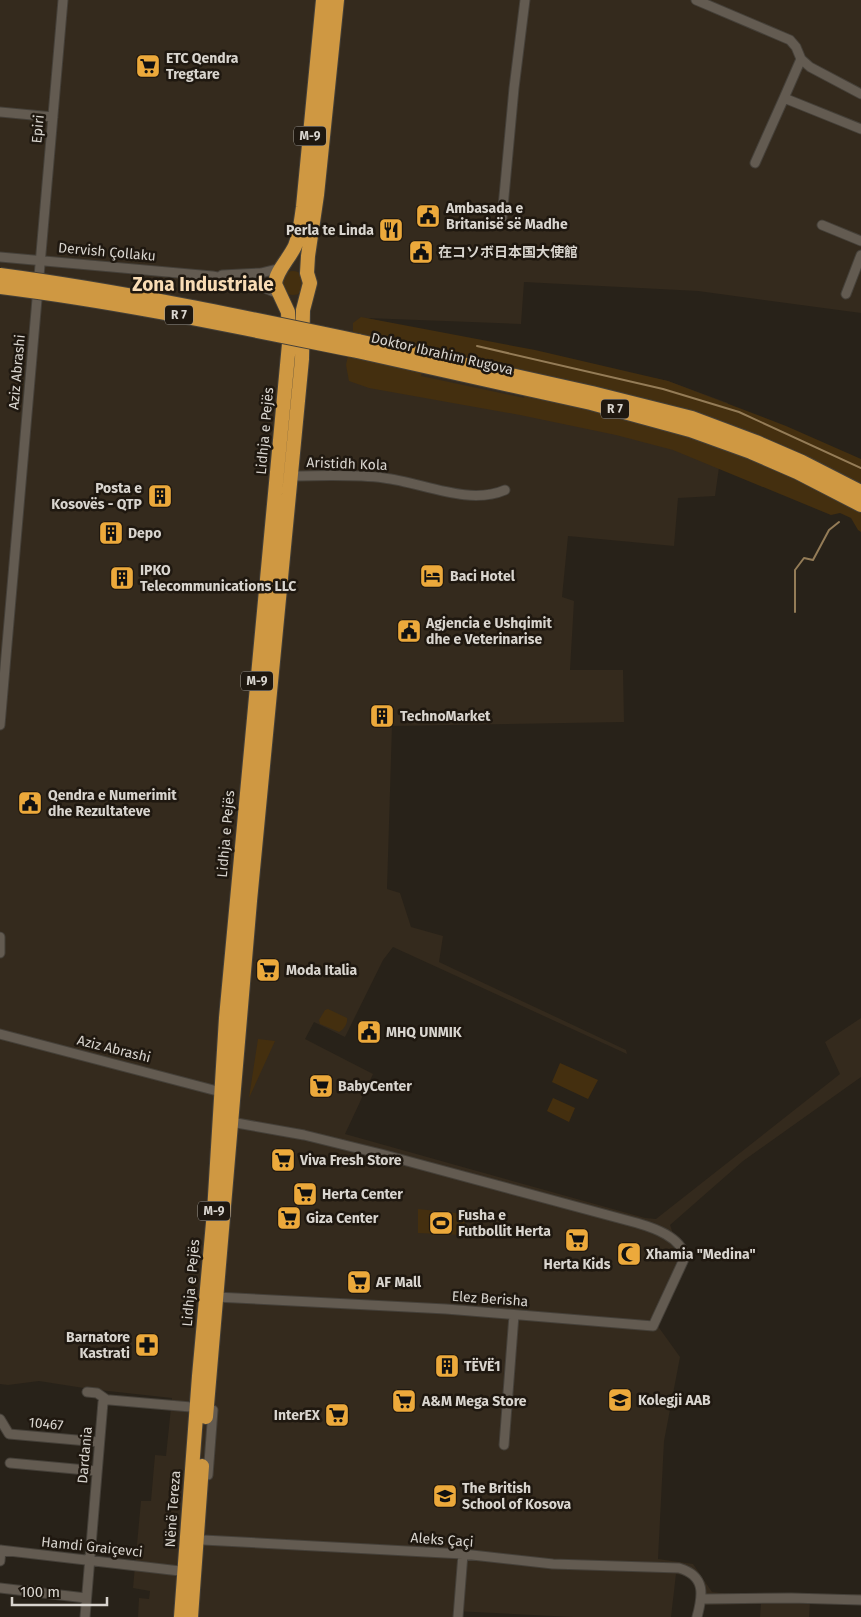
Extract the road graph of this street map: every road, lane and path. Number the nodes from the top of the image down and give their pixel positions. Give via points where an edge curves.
1 (63, 0) edge
2 (323, 0) edge
3 (336, 0) edge
4 (525, 0) edge
5 (696, 0) edge
6 (801, 59) junction
7 (861, 94) edge
8 (784, 98) junction
9 (0, 112) edge
10 (53, 117) junction
11 (861, 129) edge
12 (755, 163) dead end
13 (318, 195) junction
14 (502, 218) dead end
15 (822, 225) dead end
16 (861, 241) edge
17 (861, 255) edge
18 (0, 257) edge
19 (40, 260) junction
20 (282, 268) junction
21 (307, 273) junction
22 (0, 275) edge
23 (212, 276) junction
24 (0, 286) edge
25 (306, 293) junction
26 (846, 294) dead end
27 (280, 296) junction
28 (357, 346) junction
29 (302, 359) junction
30 (291, 476) junction
31 (505, 490) dead end
32 (861, 492) edge
33 (861, 504) edge
34 (0, 725) edge
35 (0, 937) edge
36 (0, 953) edge
37 (0, 1034) edge
38 (221, 1092) junction
39 (231, 1122) junction
40 (216, 1300) junction
41 (514, 1315) junction
42 (87, 1392) dead end
43 (106, 1400) junction
44 (200, 1407) junction
45 (0, 1419) edge
46 (99, 1442) junction
47 (504, 1445) dead end
48 (10, 1463) dead end
49 (97, 1471) junction
50 (188, 1493) junction
51 (203, 1540) junction
52 (1, 1550) edge
53 (463, 1554) junction
54 (90, 1560) junction
55 (0, 1561) edge
56 (180, 1571) junction
57 (0, 1588) edge
58 (86, 1598) junction
59 (702, 1600) junction
60 (861, 1600) edge
61 (85, 1617) edge
62 (175, 1617) edge
63 (182, 1617) edge
64 (191, 1617) edge
65 (198, 1617) edge
66 (458, 1617) edge
67 (697, 1617) edge

1 - 10 street, Epiri
2 - 20 highway, Lidhja e Pejës / M-9 via 302,214 297,240
3 - 13 highway, Lidhja e Pejës / M-9
4 - 14 street
5 - 6 street via 790,40
6 - 7 street
6 - 8 street
8 - 11 street
8 - 12 street
9 - 10 street
10 - 19 street, Epiri
13 - 21 highway, Lidhja e Pejës / M-9
13 - 29 highway via 316,283
15 - 16 street
17 - 26 street
18 - 19 street, Dervish Çollaku
19 - 23 street, Dervish Çollaku
19 - 34 street, Aziz Abrashi
20 - 21 highway via 296,265
20 - 23 street via 261,273
20 - 27 highway, Lidhja e Pejës via 274,284
21 - 25 highway, Lidhja e Pejës via 310,283
22 - 28 highway, Doktor Ibrahim Rugova / R 7, bridge via 174,303
23 - 27 street via 256,284
24 - 28 highway, Doktor Ibrahim Rugova / R 7, bridge
25 - 27 highway via 295,300
25 - 29 highway, Lidhja e Pejës / M-9
27 - 38 highway, Lidhja e Pejës / M-9 via 290,321 289,344
28 - 32 highway, Doktor Ibrahim Rugova / R 7 via 592,392 692,418 792,458
28 - 33 highway, Doktor Ibrahim Rugova / R 7 via 682,428 766,459
29 - 30 highway, Lidhja e Pejës / M-9
30 - 31 street, Aristidh Kola via 386,478 461,494 491,494
30 - 39 highway, Lidhja e Pejës / M-9
35 - 36 street
37 - 38 street, Aziz Abrashi
38 - 44 highway, Lidhja e Pejës / M-9 via 199,1376
39 - 40 highway, Lidhja e Pejës / M-9
39 - 41 street, Elez Berisha via 277,1130 637,1222 665,1233 681,1248 685,1257 653,1326
40 - 41 street, Elez Berisha via 446,1309
40 - 44 highway, Lidhja e Pejës / M-9
41 - 47 street
42 - 43 street via 97,1393
43 - 44 street
43 - 46 street, Dardania
44 - 50 highway, Nënë Tereza / M-9
44 - 51 street
44 - 64 highway, Nënë Tereza / M-9
45 - 46 street, 10467 via 9,1434
46 - 49 street, Dardania
48 - 49 street
49 - 54 street, Dardania
50 - 56 street, Nënë Tereza
50 - 63 highway, Nënë Tereza / M-9
51 - 53 street, Aleks Çaçi
51 - 65 street
52 - 54 street, Hamdi Graiçevci
52 - 55 street
53 - 59 street, Aleks Çaçi via 553,1564 679,1568 695,1577 702,1590
53 - 66 street
54 - 56 street, Hamdi Graiçevci
54 - 58 street, Dardania
56 - 62 street, Nënë Tereza
57 - 58 street
58 - 61 street, Dardania
59 - 60 street
59 - 67 street

